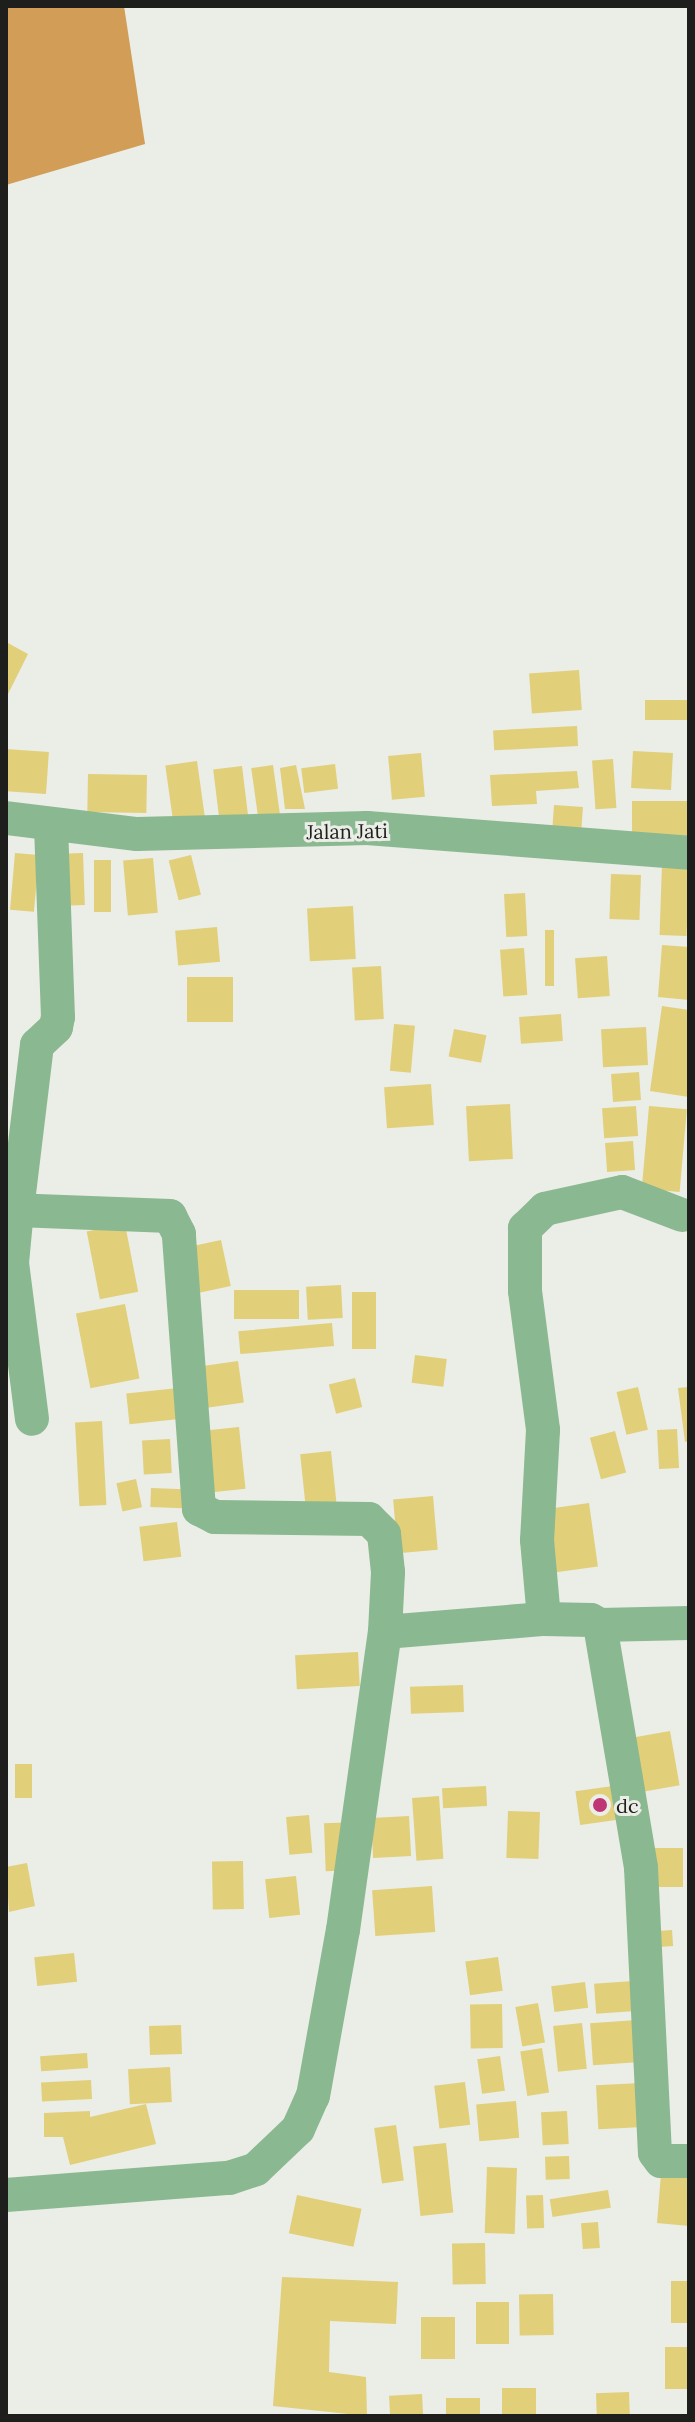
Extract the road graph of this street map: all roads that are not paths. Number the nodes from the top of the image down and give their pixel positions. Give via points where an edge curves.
1 (6, 818) edge
2 (51, 827) junction
3 (689, 853) edge
4 (17, 1210) junction
5 (682, 1215) dead end
6 (32, 1419) dead end
7 (544, 1619) junction
8 (689, 1623) edge
9 (600, 1625) junction
10 (385, 1632) junction
11 (689, 2161) edge
12 (6, 2195) edge

1 - 2 street, Jalan Jati
2 - 3 street, Jalan Jati via 137,834 367,828
2 - 4 street via 58,1017 56,1027 37,1045
4 - 6 street via 12,1263
4 - 10 street via 170,1216 179,1234 199,1509 215,1517 369,1519 377,1524 384,1534 388,1572
5 - 7 street via 622,1192 545,1209 525,1228 525,1291 543,1430 537,1540
7 - 9 street via 591,1620
7 - 10 street
8 - 9 street
9 - 11 street via 641,1868 655,2153 661,2161
10 - 12 street via 343,1930 313,2096 298,2129 256,2169 229,2178

